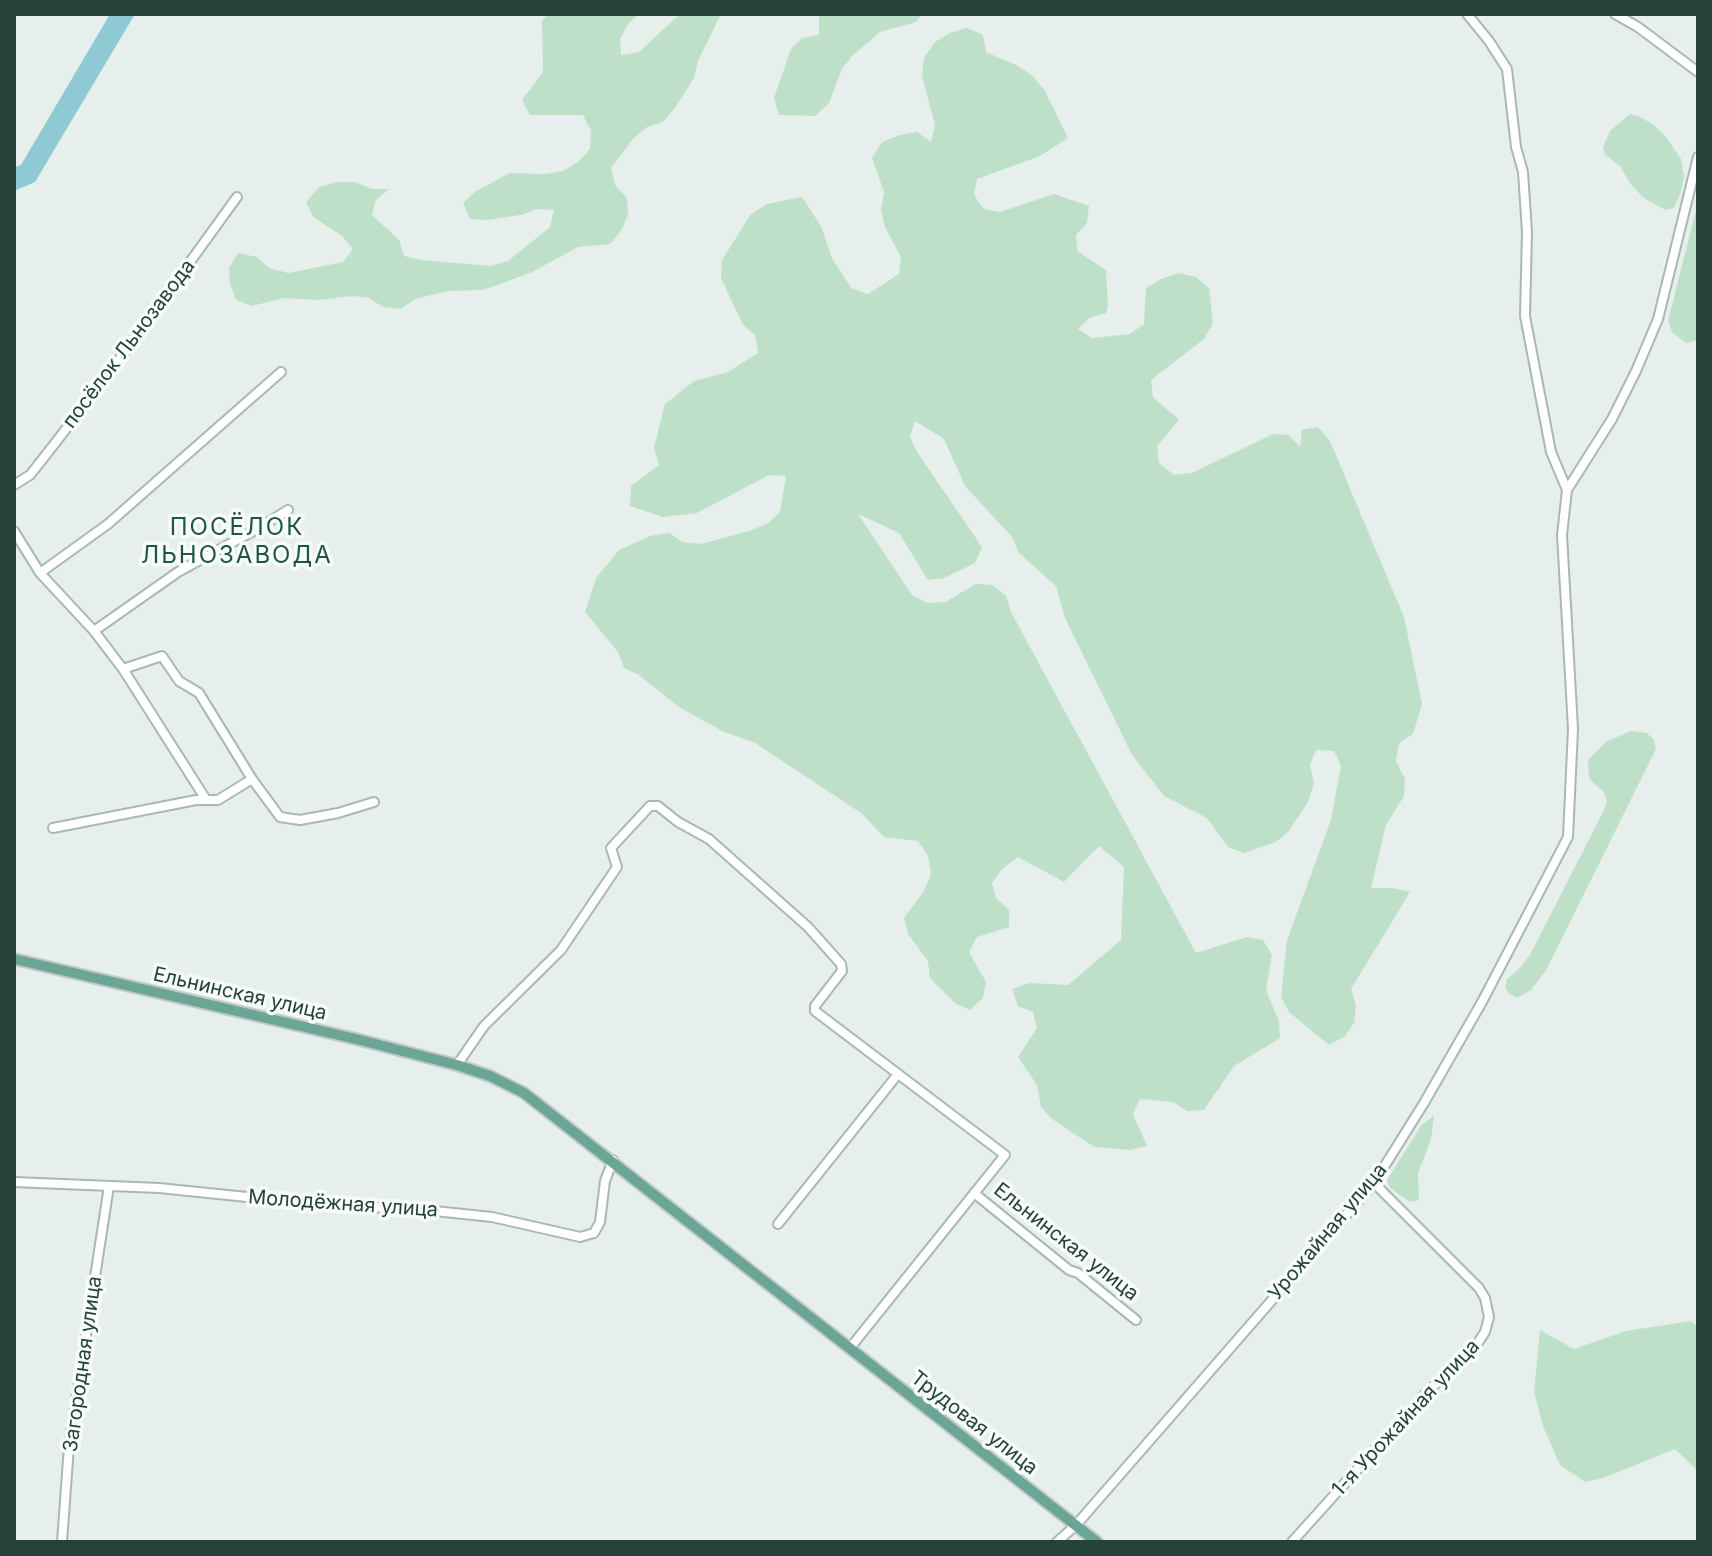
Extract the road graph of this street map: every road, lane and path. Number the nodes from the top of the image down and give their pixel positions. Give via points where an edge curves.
1 (1467, 14) edge
2 (1615, 14) edge
3 (1698, 72) edge
4 (1698, 157) edge
5 (237, 197) dead end
6 (281, 372) dead end
7 (14, 485) edge
8 (1567, 490) junction
9 (288, 510) dead end
10 (14, 531) edge
11 (40, 573) junction
12 (94, 631) junction
13 (123, 669) junction
14 (254, 783) junction
15 (201, 799) junction
16 (374, 802) dead end
17 (53, 828) dead end
18 (14, 959) edge
19 (457, 1065) junction
20 (898, 1074) junction
21 (613, 1160) junction
22 (14, 1182) edge
23 (1374, 1183) junction
24 (109, 1186) junction
25 (644, 1186) joint
26 (974, 1193) junction
27 (778, 1224) dead end
28 (1136, 1320) dead end
29 (850, 1348) junction
30 (1076, 1525) junction
31 (62, 1542) edge
32 (1057, 1542) edge
33 (1097, 1542) edge
34 (1292, 1542) edge

1 - 8 street via 1507,69 1523,172 1525,316 1551,452
2 - 3 street
4 - 8 street via 1658,319 1612,419
5 - 7 street, посёлок Льнозавода via 56,442 30,475
6 - 11 street via 108,524
8 - 23 street, Урожайная улица via 1562,535 1573,729 1568,837 1468,1028
9 - 12 street via 178,572
10 - 11 street
11 - 12 street
12 - 13 street
13 - 14 street via 162,656 179,681 199,693
13 - 15 street
14 - 15 street via 218,800
14 - 16 street via 280,817 300,820
15 - 17 street
18 - 19 main road, Ельнинская улица
19 - 20 street, Ельнинская улица via 484,1026 561,950 617,867 611,848 650,806 658,806 709,839 808,927 842,971 815,1011
19 - 21 main road, Ельнинская улица via 524,1093
20 - 26 street, Ельнинская улица via 1005,1155
20 - 27 street
21 - 24 street, Молодёжная улица via 600,1222 594,1233 580,1237 438,1211
21 - 25 main road, Ельнинская улица
22 - 24 street, Молодёжная улица
23 - 30 street, Урожайная улица
23 - 34 street, 1-я Урожайная улица via 1479,1288 1489,1317 1475,1347 1426,1393
24 - 31 street, Загородная улица via 69,1446
25 - 29 main road, Трудовая улица
26 - 28 street, Ельнинская улица
26 - 29 street, Ельнинская улица
29 - 30 main road, Трудовая улица
30 - 32 street, Урожайная улица
30 - 33 main road, Трудовая улица

